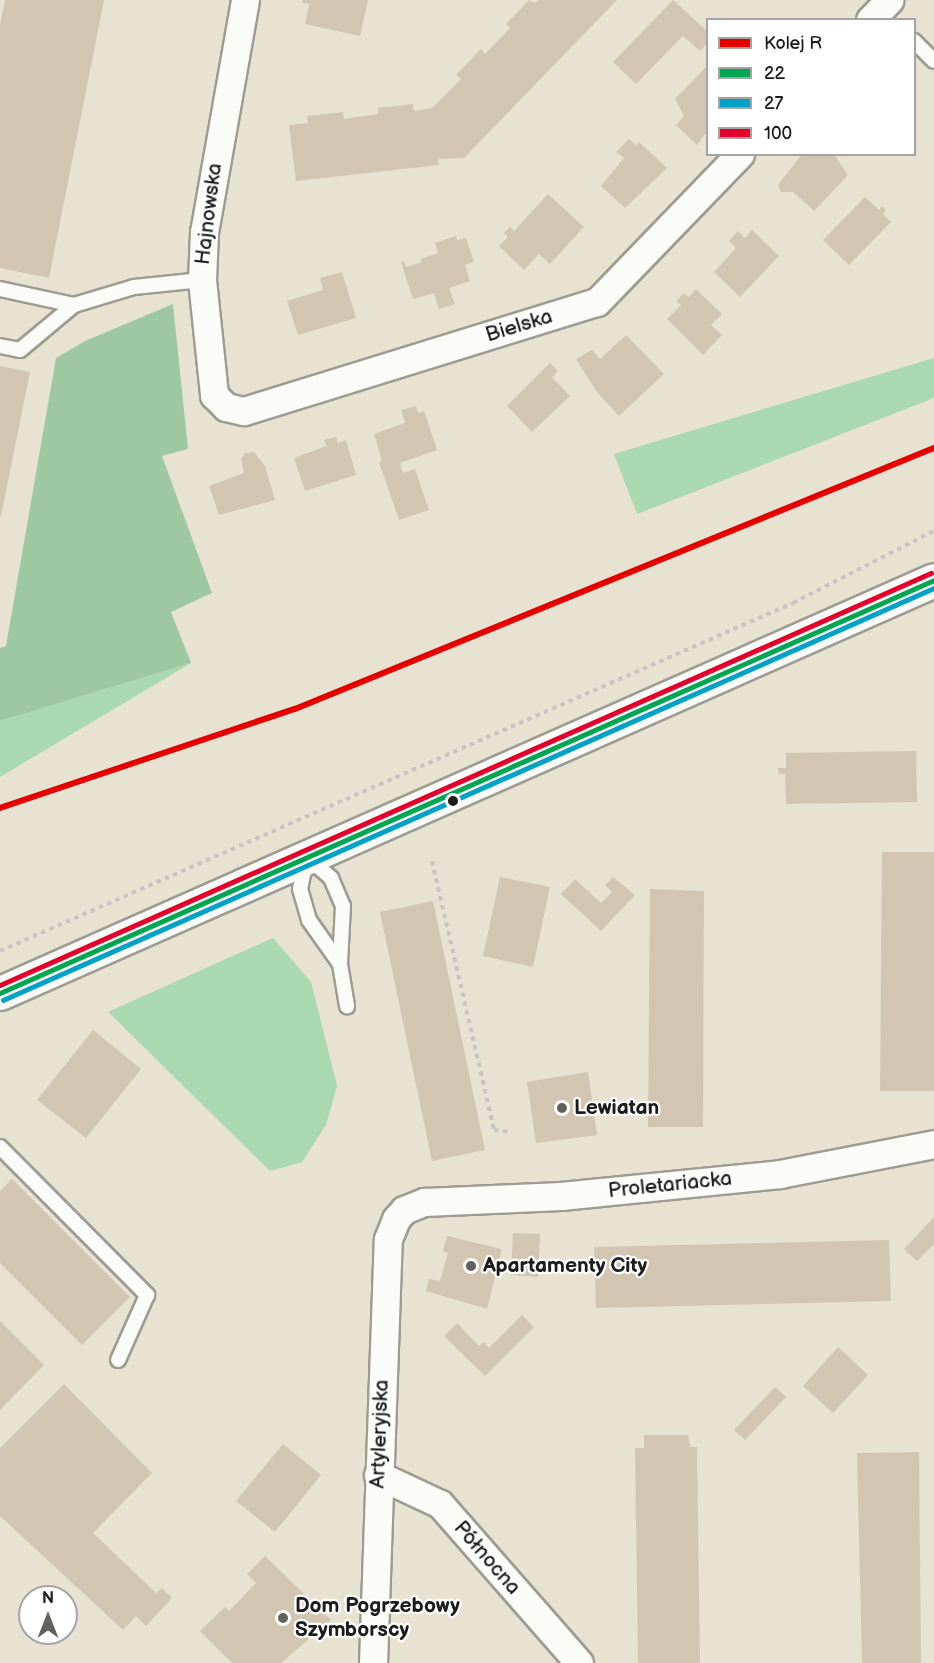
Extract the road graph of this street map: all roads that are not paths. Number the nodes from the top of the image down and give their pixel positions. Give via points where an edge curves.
1 (245, 0) edge
2 (916, 42) edge
3 (934, 61) edge
4 (738, 156) edge
5 (202, 280) junction
6 (0, 289) edge
7 (74, 305) junction
8 (0, 346) edge
9 (244, 411) joint
10 (934, 580) edge
11 (307, 857) junction
12 (340, 964) junction
13 (0, 993) edge
14 (347, 1006) dead end
15 (934, 1143) edge
16 (0, 1147) edge
17 (404, 1210) joint
18 (118, 1360) dead end
19 (378, 1475) junction
20 (373, 1663) edge
21 (579, 1663) edge

1 - 5 street, Hajnowska via 211,180
2 - 3 lane
4 - 9 street, Bielska via 597,302
5 - 7 lane via 134,287
5 - 9 street, Hajnowska via 214,395 226,407
6 - 7 lane
7 - 8 lane via 20,350
10 - 11 main road
11 - 12 lane via 300,889 309,920
11 - 12 lane via 331,878 343,906
11 - 13 main road
12 - 14 lane
15 - 17 street, Proletariacka via 780,1174 561,1196 424,1202
16 - 18 lane via 147,1295
17 - 19 street, Artyleryjska via 388,1239
19 - 20 street, Artyleryjska
19 - 21 street, Północna via 440,1504

